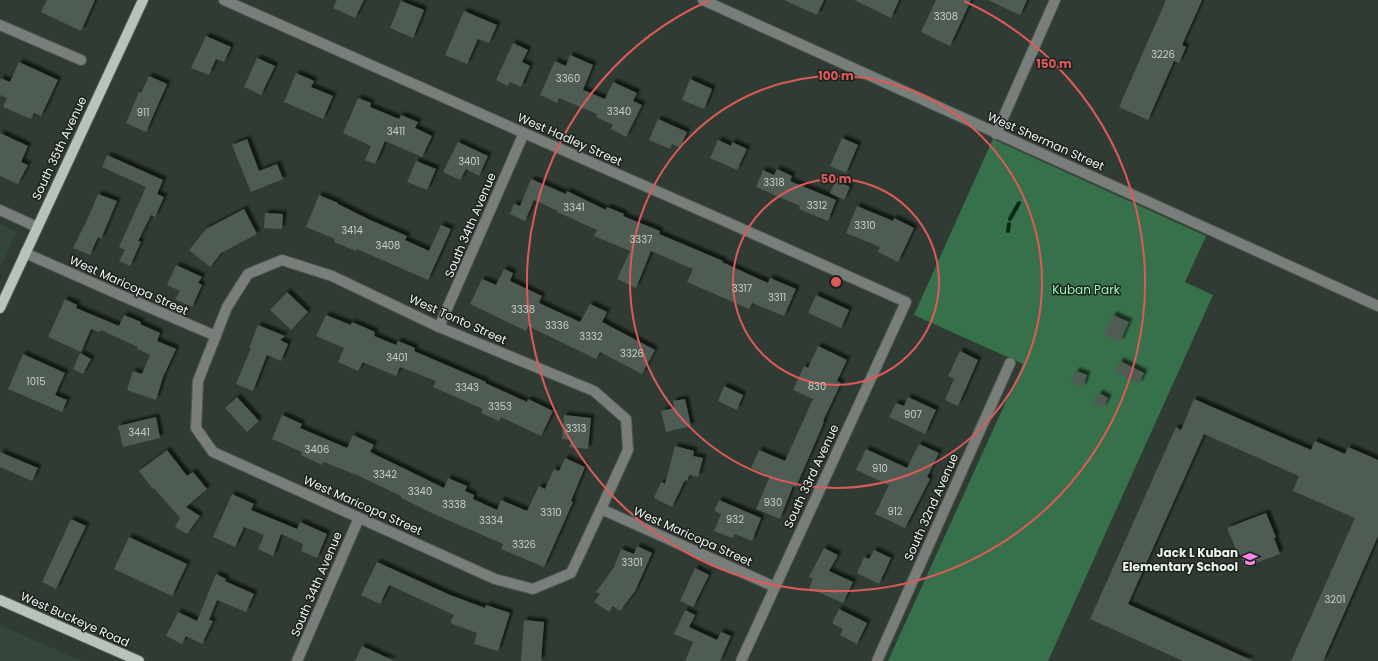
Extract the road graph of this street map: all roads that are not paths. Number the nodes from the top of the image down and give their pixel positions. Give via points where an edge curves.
1 (143, 0) edge
2 (224, 0) edge
3 (703, 0) edge
4 (1055, 0) edge
5 (0, 25) edge
6 (81, 60) dead end
7 (524, 133) junction
8 (996, 134) junction
9 (0, 210) edge
10 (37, 227) junction
11 (25, 253) junction
12 (906, 302) joint
13 (1378, 306) edge
14 (0, 308) edge
15 (440, 327) junction
16 (216, 336) junction
17 (1010, 363) dead end
18 (601, 509) junction
19 (358, 518) junction
20 (775, 587) junction
21 (0, 600) edge
22 (139, 661) edge
23 (297, 661) edge
24 (741, 661) edge
25 (877, 661) edge

1 - 10 main road, South 35th Avenue
2 - 7 street, West Hadley Street
3 - 8 street, West Sherman Street
4 - 8 street
5 - 6 street
7 - 12 street, West Hadley Street
7 - 15 street, South 34th Avenue
8 - 13 street, West Sherman Street
9 - 10 street
10 - 11 main road, South 35th Avenue
11 - 14 main road, South 35th Avenue
11 - 16 street, West Maricopa Street
12 - 20 street, South 33rd Avenue
15 - 16 street, West Tonto Street via 332,276 282,260 248,274 227,307
15 - 18 street, West Tonto Street via 594,391 626,419 628,450
16 - 19 street, West Maricopa Street via 198,381 196,428 213,452
17 - 25 street, South 32nd Avenue
18 - 19 street, West Maricopa Street via 571,573 533,589 495,579
18 - 20 street, West Maricopa Street
19 - 23 street, South 34th Avenue
20 - 24 street, South 33rd Avenue
21 - 22 main road, West Buckeye Road

